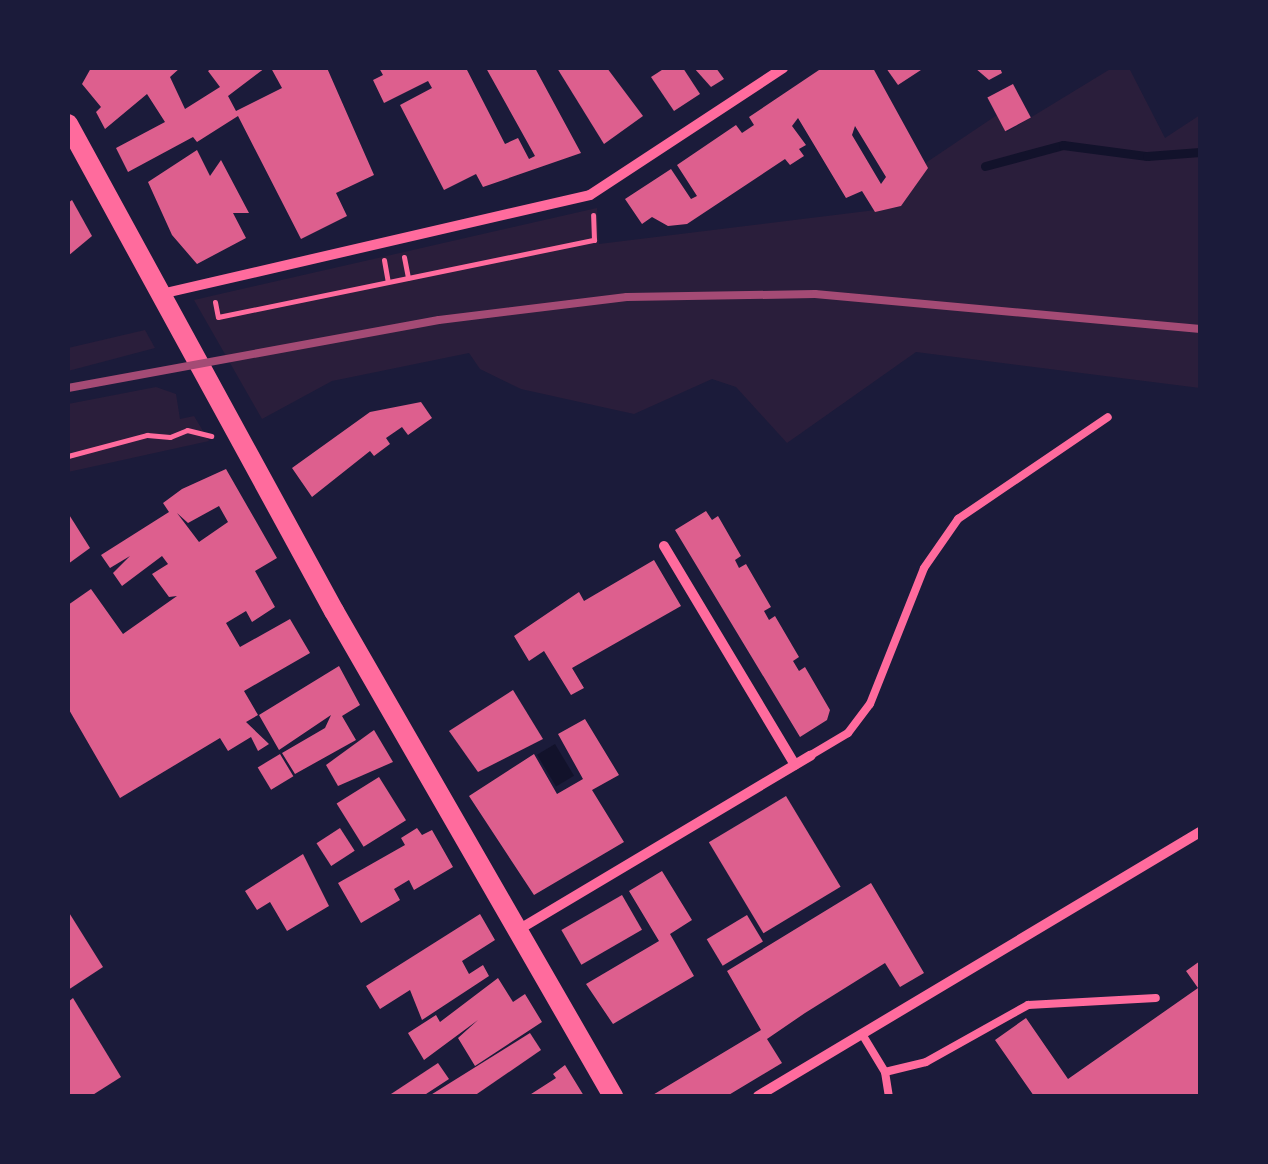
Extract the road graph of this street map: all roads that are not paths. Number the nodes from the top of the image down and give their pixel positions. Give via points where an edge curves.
1 (783, 68) edge
2 (68, 124) edge
3 (160, 294) junction
4 (1108, 418) dead end
5 (664, 546) dead end
6 (812, 755) joint
7 (796, 764) junction
8 (1200, 832) edge
9 (518, 930) junction
10 (1156, 998) dead end
11 (862, 1034) junction
12 (885, 1072) junction
13 (613, 1096) edge
14 (758, 1096) edge
15 (889, 1096) edge

1 - 3 street via 590,195
2 - 3 main road
3 - 9 main road
4 - 6 lane via 958,519 924,568 870,704 848,733
5 - 7 street
6 - 7 street
7 - 9 street
8 - 11 street
9 - 13 main road
10 - 12 lane via 1028,1004 926,1062
11 - 12 lane
11 - 14 street
12 - 15 lane

